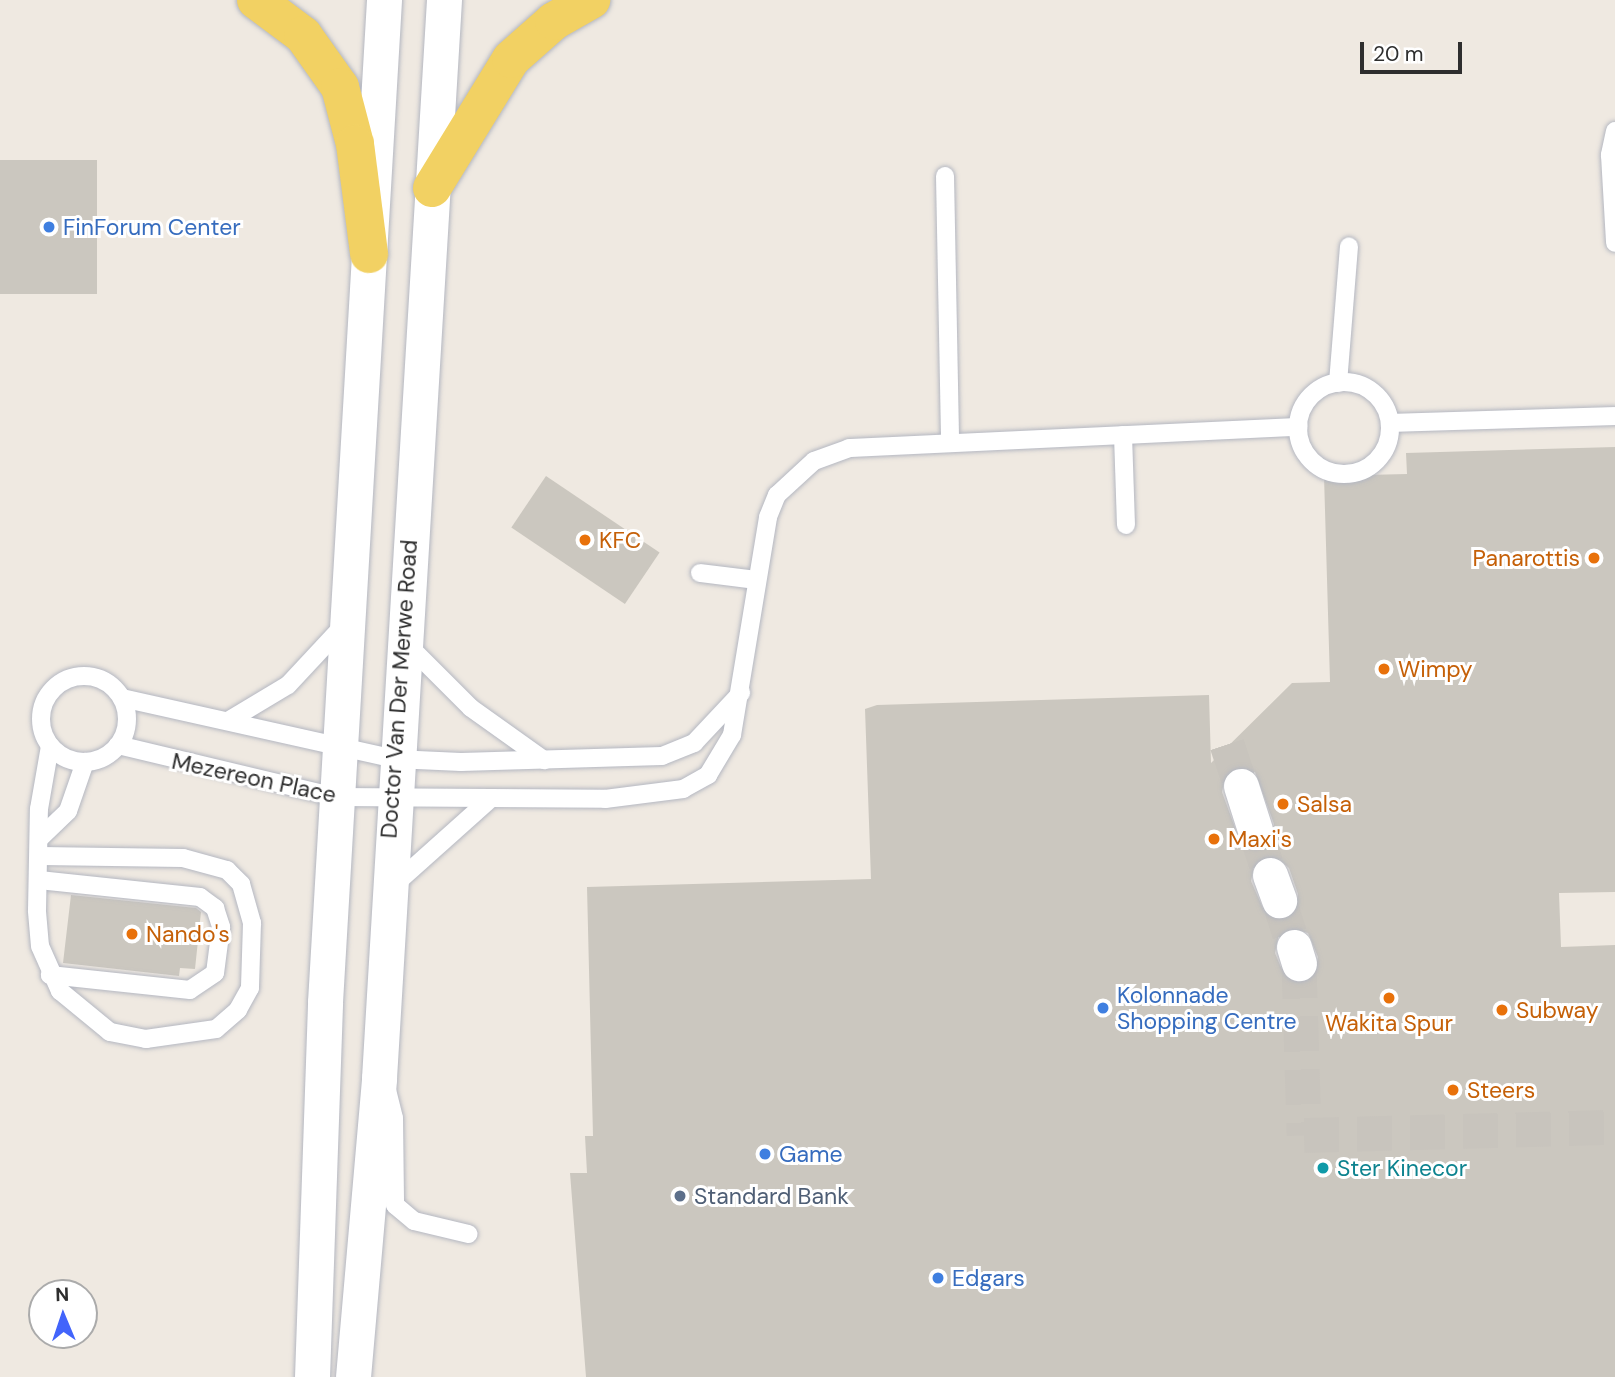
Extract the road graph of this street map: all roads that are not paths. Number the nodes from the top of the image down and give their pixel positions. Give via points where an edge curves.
1 (256, 0) edge
2 (384, 0) edge
3 (444, 0) edge
4 (591, 0) edge
5 (1615, 131) edge
6 (945, 176) dead end
7 (432, 188) junction
8 (1615, 243) edge
9 (1349, 246) dead end
10 (369, 254) junction
11 (1338, 383) junction
12 (1615, 416) edge
13 (1390, 423) junction
14 (1299, 427) junction
15 (1124, 435) junction
16 (950, 443) junction
17 (1126, 525) dead end
18 (700, 573) dead end
19 (756, 580) junction
20 (347, 621) junction
21 (402, 640) junction
22 (743, 691) junction
23 (121, 698) junction
24 (228, 721) junction
25 (118, 745) junction
26 (50, 746) junction
27 (340, 748) junction
28 (395, 759) junction
29 (544, 760) junction
30 (85, 762) junction
31 (1241, 786) tunnel mouth
32 (337, 797) junction
33 (392, 801) junction
34 (488, 801) junction
35 (1255, 830) tunnel mouth
36 (40, 838) junction
37 (40, 856) junction
38 (39, 880) junction
39 (387, 893) junction
40 (50, 975) junction
41 (379, 1078) junction
42 (468, 1234) dead end
43 (312, 1377) edge
44 (353, 1377) edge

1 - 10 main road via 303,35 335,76 353,130
2 - 10 street
3 - 7 street, Doctor Van Der Merwe Road
4 - 7 main road via 542,29 511,59
5 - 8 lane via 1610,182
6 - 16 lane
7 - 21 street, Doctor Van Der Merwe Road
9 - 11 lane
10 - 20 street
11 - 13 lane via 1367,388
11 - 14 lane via 1306,402
12 - 13 lane
13 - 14 lane via 1384,452 1374,463 1347,474 1312,460
14 - 15 lane, Mezereon Place
15 - 16 lane, Mezereon Place
15 - 17 lane
16 - 19 lane, Mezereon Place via 849,448 804,468 777,495
18 - 19 lane
19 - 22 lane, Mezereon Place
20 - 24 lane via 288,685
20 - 27 street
21 - 28 street, Doctor Van Der Merwe Road
21 - 29 lane via 471,708
22 - 29 lane, Mezereon Place via 694,743 662,756
22 - 34 lane, Mezereon Place via 723,757 708,775 683,789 605,799
23 - 24 lane, Mezereon Place
23 - 25 lane via 127,722
23 - 26 lane via 86,676 59,684 40,720
24 - 27 lane, Mezereon Place
25 - 30 lane
25 - 32 lane, Mezereon Place
26 - 30 lane
26 - 36 lane
27 - 28 lane, Mezereon Place
27 - 32 street
28 - 29 lane, Mezereon Place
28 - 33 street, Doctor Van Der Merwe Road
30 - 36 lane via 68,811
31 - 35 street
32 - 33 lane, Mezereon Place
32 - 43 street
33 - 34 lane, Mezereon Place
33 - 39 street, Doctor Van Der Merwe Road
34 - 39 lane via 436,841
36 - 37 lane
37 - 38 lane
37 - 40 lane via 209,861 241,884 252,923 250,988 238,1010 216,1029 189,1037 110,1032 81,1015
38 - 40 lane via 40,946
38 - 40 lane via 200,897 215,908 220,927 215,973 190,990
39 - 41 street, Doctor Van Der Merwe Road
41 - 42 lane via 393,1101 395,1205 414,1222
41 - 44 street, Doctor Van Der Merwe Road

